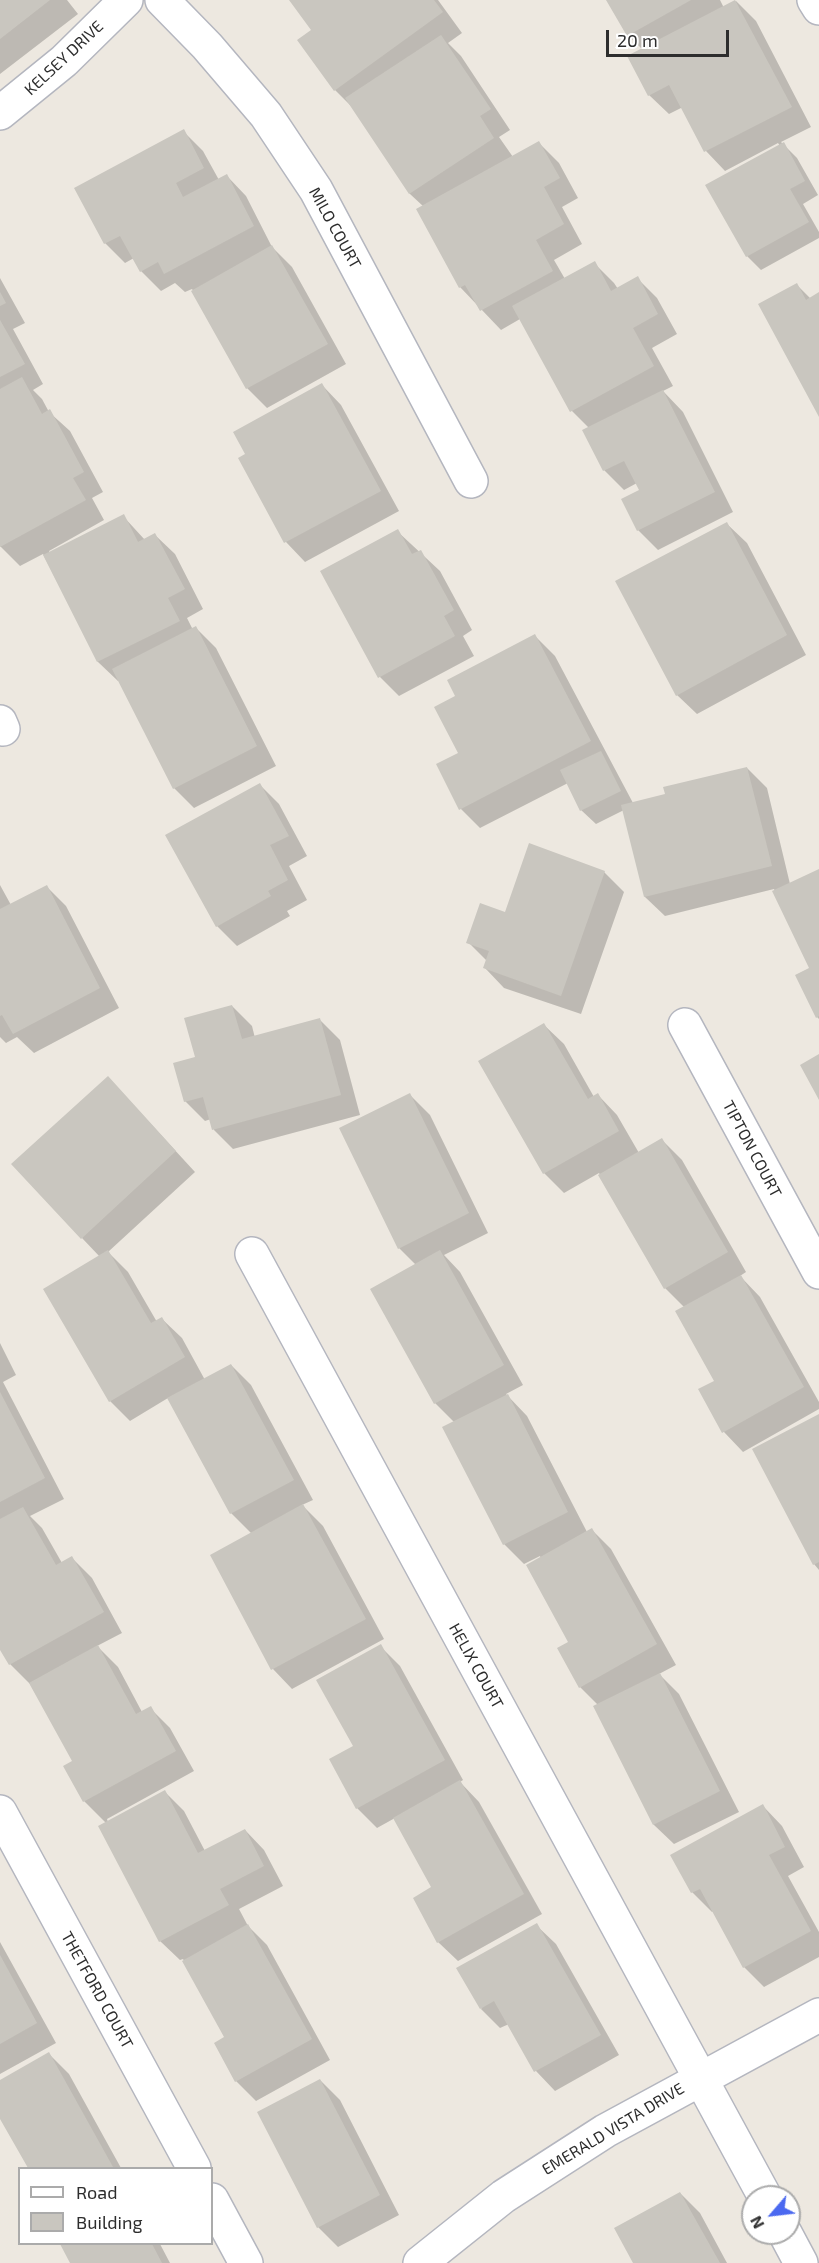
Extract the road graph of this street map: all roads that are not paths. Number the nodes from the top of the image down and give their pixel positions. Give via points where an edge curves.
1 (126, 0) edge
2 (162, 0) edge
3 (814, 0) edge
4 (819, 8) edge
5 (0, 113) edge
6 (471, 481) dead end
7 (685, 1025) dead end
8 (252, 1254) dead end
9 (819, 1272) edge
10 (0, 1812) edge
11 (819, 2015) edge
12 (701, 2078) junction
13 (193, 2167) edge
14 (759, 2185) edge
15 (213, 2202) edge
16 (791, 2245) edge
17 (246, 2263) edge
18 (420, 2263) edge
19 (801, 2263) edge

1 - 5 street, KELSEY DRIVE via 64,61
2 - 6 street, MILO COURT via 266,115 316,190
3 - 4 street
7 - 9 street, TIPTON COURT
8 - 12 street, HELIX COURT
10 - 13 street, THETFORD COURT
11 - 12 street, EMERALD VISTA DRIVE
12 - 14 street, HELIX COURT
12 - 18 street, EMERALD VISTA DRIVE via 605,2131 504,2196
15 - 17 street
16 - 19 street

